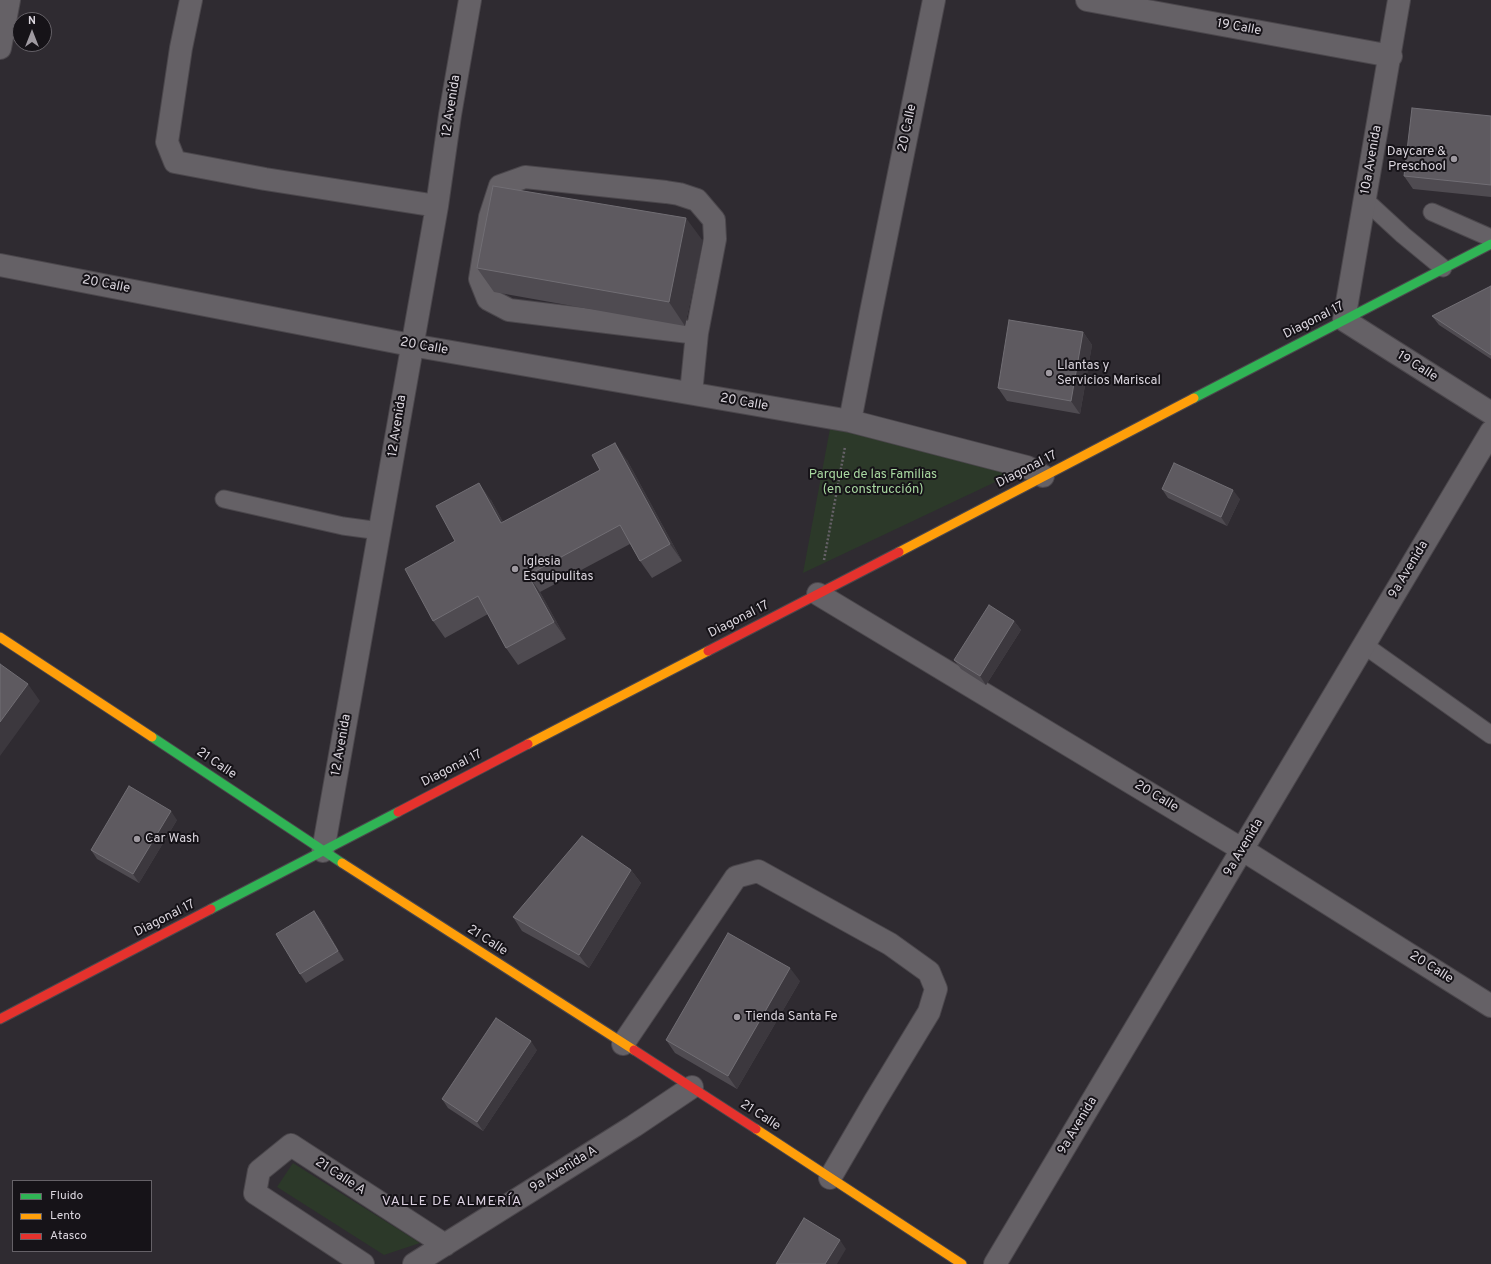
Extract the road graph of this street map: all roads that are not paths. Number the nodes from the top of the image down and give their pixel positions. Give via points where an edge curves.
1 (9, 0) edge
2 (191, 0) edge
3 (470, 0) edge
4 (934, 0) edge
5 (1086, 0) edge
6 (1399, 0) edge
7 (0, 48) edge
8 (1391, 56) junction
9 (1365, 200) junction
10 (437, 206) junction
11 (1432, 212) dead end
12 (1491, 238) edge
13 (1491, 244) edge
14 (0, 265) edge
15 (1443, 268) junction
16 (1344, 320) junction
17 (697, 334) junction
18 (411, 345) junction
19 (691, 394) junction
20 (1491, 413) edge
21 (850, 421) junction
22 (1491, 432) edge
23 (1043, 476) junction
24 (224, 499) dead end
25 (380, 531) junction
26 (818, 594) junction
27 (0, 637) edge
28 (1364, 645) junction
29 (1491, 735) edge
30 (1243, 850) junction
31 (323, 851) junction
32 (1491, 1006) edge
33 (0, 1019) edge
34 (623, 1044) junction
35 (692, 1087) junction
36 (830, 1178) junction
37 (445, 1245) junction
38 (363, 1264) edge
39 (414, 1264) edge
40 (962, 1264) edge
41 (995, 1264) edge

1 - 7 street
2 - 10 street via 167,142 175,162
3 - 10 street, 12 Avenida
4 - 21 street, 20 Calle
5 - 8 street, 19 Calle
6 - 8 street, 10a Avenida
8 - 9 street, 10a Avenida
9 - 15 lane via 1406,233
9 - 16 street, 10a Avenida
10 - 18 street, 12 Avenida
11 - 12 lane
13 - 15 main road, Diagonal 17
14 - 18 street, 20 Calle
15 - 16 main road, Diagonal 17
16 - 20 street, 19 Calle
16 - 23 main road, Diagonal 17
17 - 17 street via 716,239 714,220 697,200 666,192 525,177 500,186 490,218 480,278 488,299 509,310
17 - 19 street
18 - 19 street, 20 Calle
18 - 25 street, 12 Avenida
19 - 21 street, 20 Calle
21 - 23 street, 20 Calle via 1026,467
22 - 28 street, 9a Avenida
23 - 26 main road, Diagonal 17
24 - 25 lane via 344,526
25 - 31 street, 12 Avenida
26 - 30 street, 20 Calle
26 - 31 main road, Diagonal 17
27 - 31 main road, 21 Calle
28 - 29 lane
28 - 30 street, 9a Avenida
30 - 32 street, 20 Calle
30 - 41 street, 9a Avenida
31 - 33 main road, Diagonal 17
31 - 34 main road, 21 Calle
34 - 35 main road, 21 Calle
34 - 36 street via 736,877 758,871 890,944 930,972 936,989 930,1012
35 - 36 main road, 21 Calle
35 - 37 street, 9a Avenida A
36 - 40 main road, 21 Calle
37 - 38 street, 21 Calle A via 291,1145 259,1171 255,1193
37 - 39 street, 9a Avenida A

